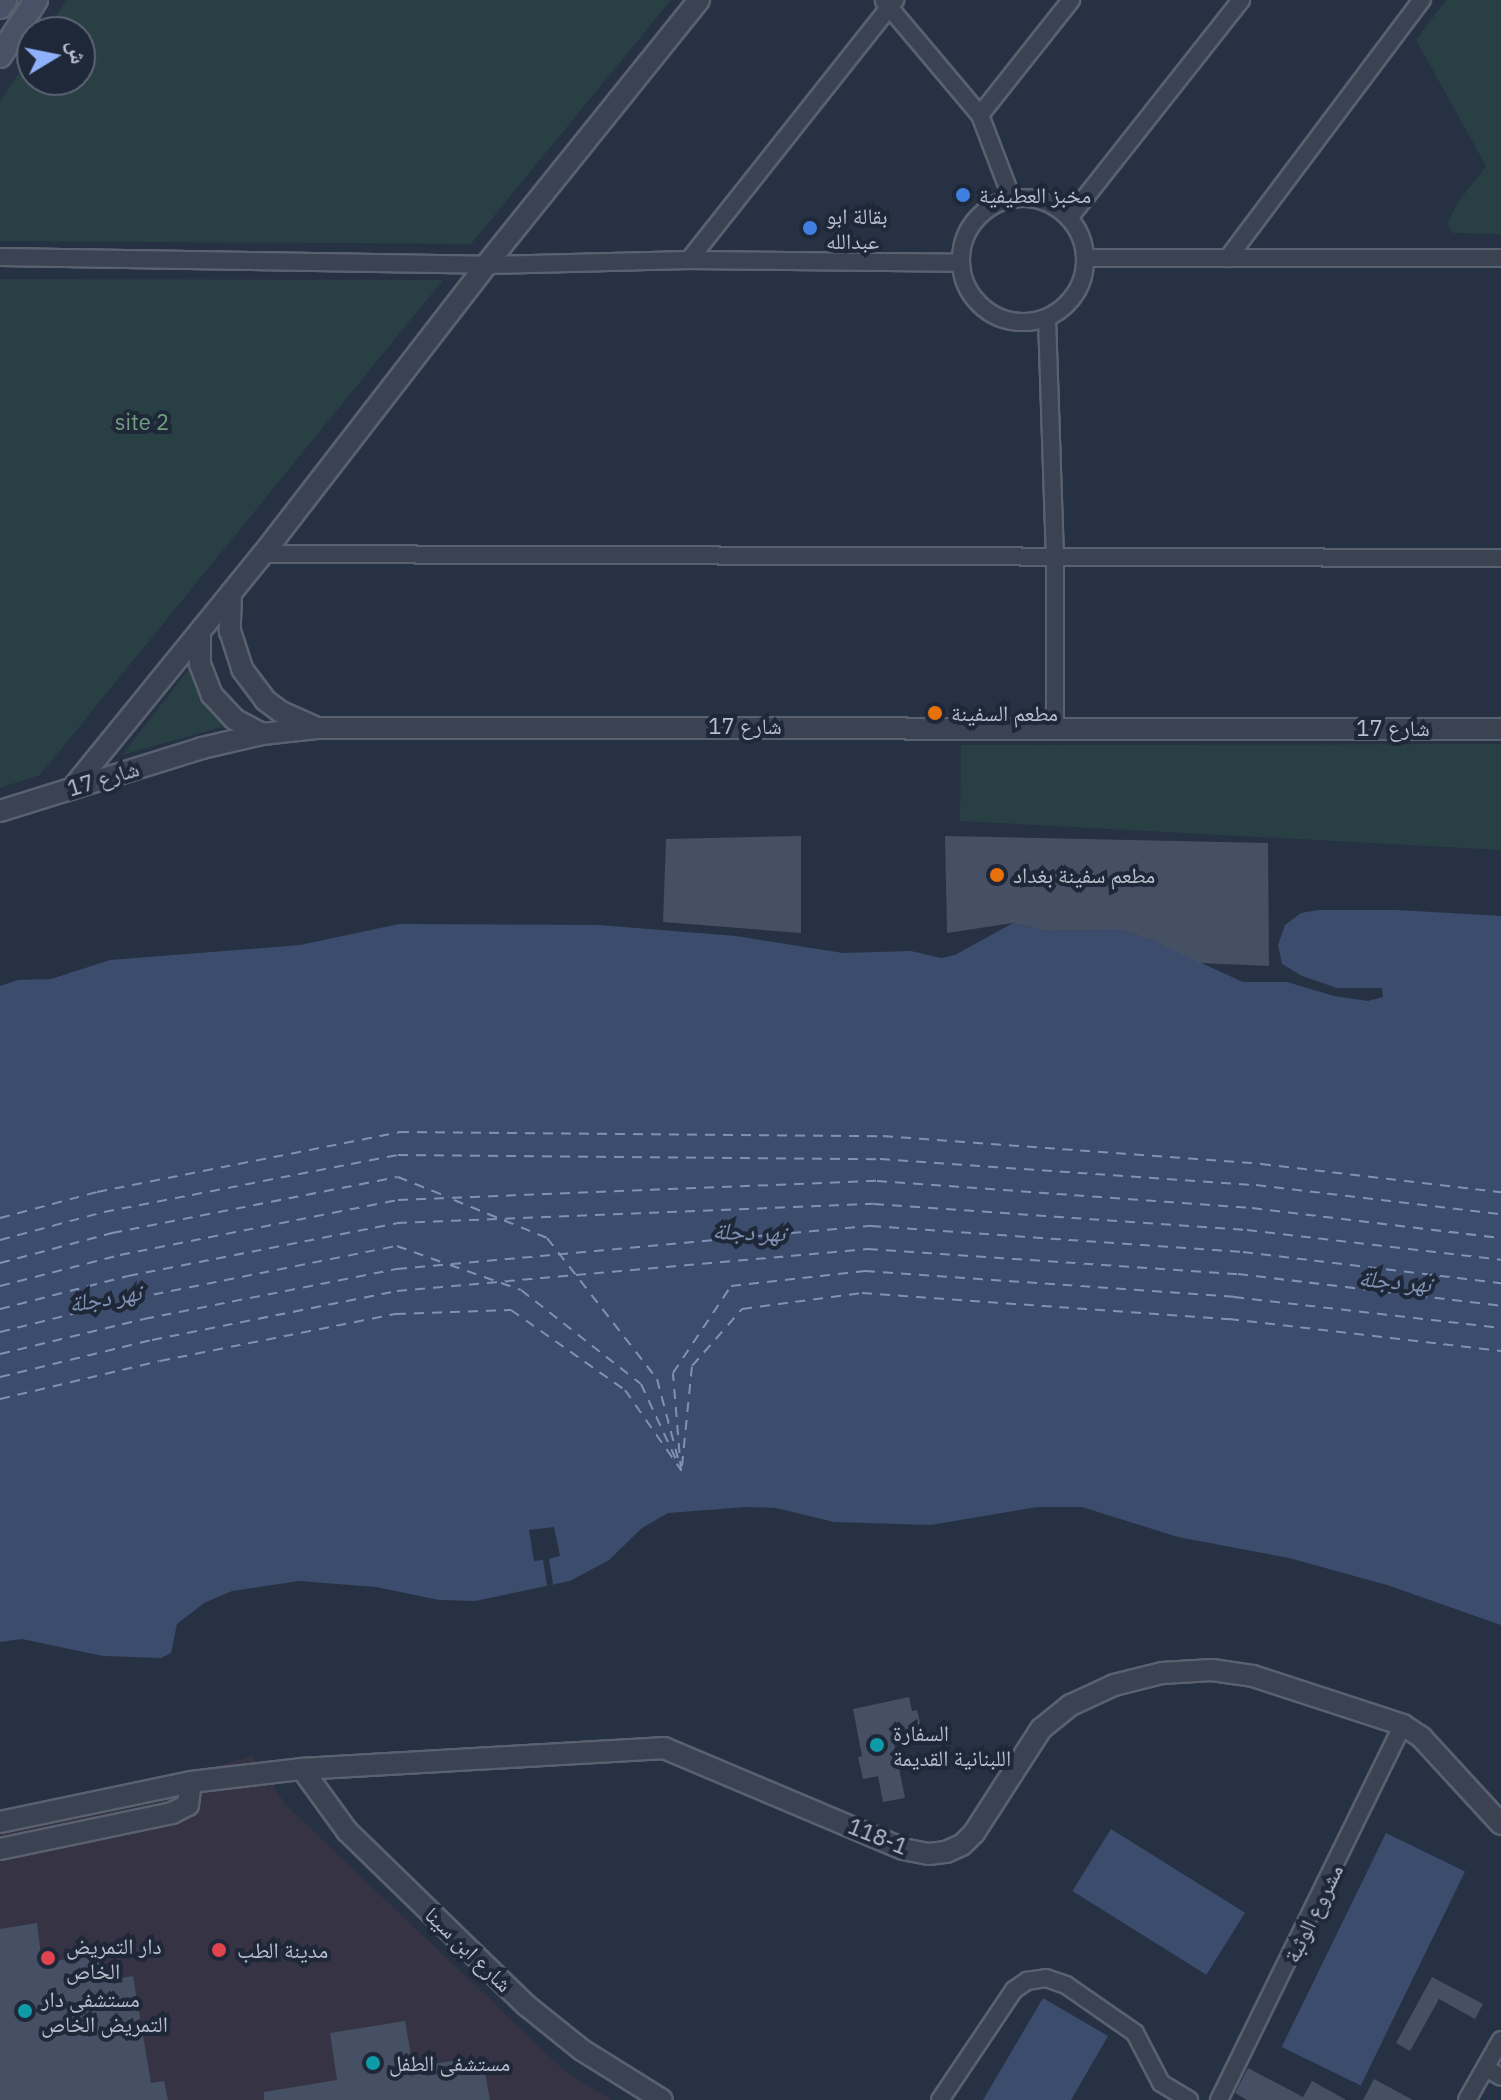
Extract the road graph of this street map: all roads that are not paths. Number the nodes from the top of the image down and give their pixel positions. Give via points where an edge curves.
1 (5, 0) edge
2 (36, 0) edge
3 (699, 0) edge
4 (1071, 0) edge
5 (1241, 0) edge
6 (1422, 0) edge
7 (889, 2) edge
8 (0, 7) edge
9 (0, 56) edge
10 (980, 115) junction
11 (1012, 199) junction
12 (1069, 218) junction
13 (0, 257) edge
14 (1085, 258) junction
15 (1228, 258) junction
16 (1501, 258) edge
17 (689, 260) junction
18 (960, 263) junction
19 (486, 265) junction
20 (1047, 318) junction
21 (263, 554) junction
22 (1055, 556) junction
23 (1501, 558) edge
24 (232, 592) junction
25 (200, 632) junction
26 (1055, 726) junction
27 (317, 728) junction
28 (1501, 729) edge
29 (262, 734) junction
30 (75, 785) junction
31 (0, 811) edge
32 (1403, 1725) junction
33 (302, 1769) junction
34 (191, 1782) junction
35 (0, 1822) edge
36 (1501, 1824) edge
37 (0, 1849) edge
38 (1501, 2040) edge
39 (1486, 2068) junction
40 (1501, 2077) edge
41 (662, 2100) edge
42 (940, 2100) edge
43 (1189, 2100) edge
44 (1219, 2100) edge
45 (1467, 2100) edge

1 - 8 main road
2 - 9 main road
3 - 19 street
4 - 10 street
5 - 12 street
6 - 15 street
7 - 10 street
7 - 17 street
10 - 11 street
11 - 12 street via 1052,205
11 - 18 street via 991,206 974,221 963,240
12 - 14 street
13 - 19 street
14 - 15 street
14 - 20 street via 1081,283 1067,304
15 - 16 street
17 - 18 street
17 - 19 street
18 - 20 street via 974,300 989,313 1027,323
19 - 21 street
20 - 22 street
21 - 22 street
21 - 24 street
22 - 23 street
22 - 26 street
24 - 25 street
24 - 27 street via 230,631 242,669 281,712
25 - 29 street via 200,664 212,695 234,719
25 - 30 street
26 - 27 street, شارع 17
26 - 28 street, شارع 17
27 - 29 street, شارع 17
29 - 30 street, شارع 17
30 - 31 street, شارع 17
32 - 33 street, 118-1 via 1253,1676 1212,1670 1162,1673 1114,1685 1071,1705 1041,1729 974,1833 962,1845 929,1854 903,1849 664,1748
32 - 36 street, 118-1 via 1421,1737
32 - 44 street, مشروع الوثبة
33 - 34 street, 118-1
33 - 41 street, شارع ابن سينا via 347,1831 526,2005 582,2050
34 - 35 street, 118-1
34 - 37 street via 188,1805 172,1813
38 - 39 street
39 - 40 street
39 - 45 street
42 - 43 street via 1014,1990 1046,1978 1066,1985 1135,2033 1161,2083

